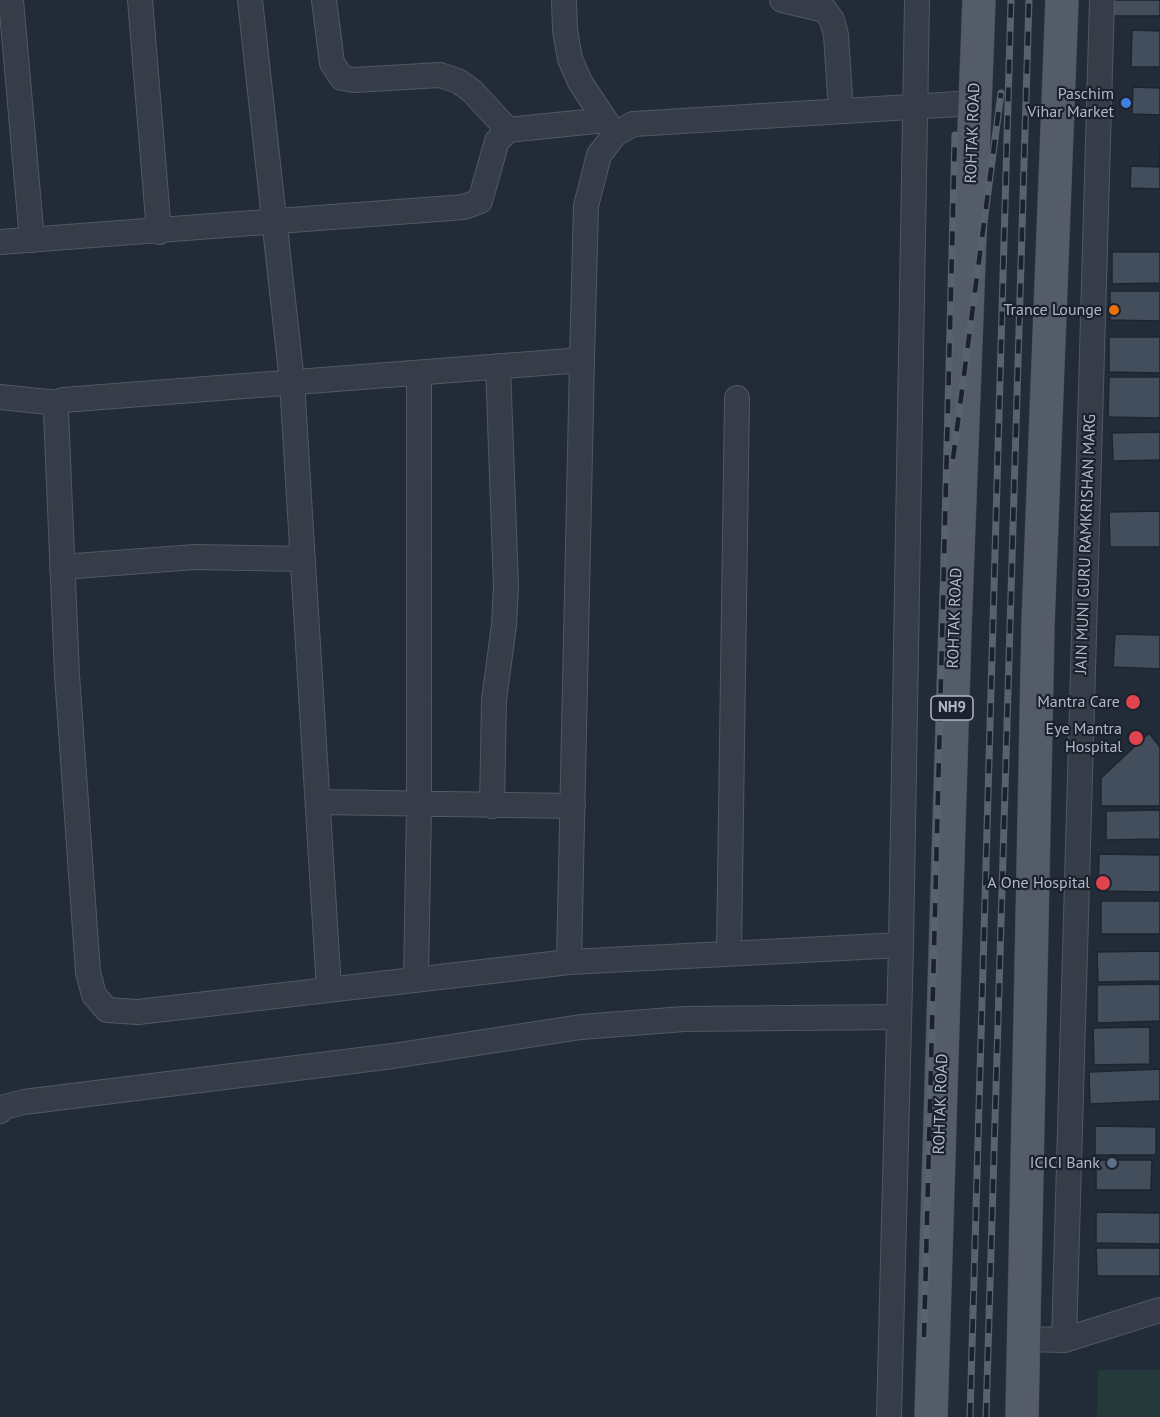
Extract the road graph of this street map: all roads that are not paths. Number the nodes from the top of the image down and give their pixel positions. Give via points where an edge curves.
1 (11, 0) edge
2 (140, 0) edge
3 (250, 0) edge
4 (324, 0) edge
5 (564, 0) edge
6 (782, 0) edge
7 (917, 0) edge
8 (979, 0) edge
9 (1062, 0) edge
10 (1102, 0) edge
11 (974, 103) junction
12 (913, 107) junction
13 (841, 111) junction
14 (610, 127) junction
15 (508, 130) junction
16 (273, 223) junction
17 (159, 232) junction
18 (32, 240) junction
19 (0, 242) edge
20 (582, 360) junction
21 (498, 366) junction
22 (419, 372) junction
23 (292, 382) junction
24 (0, 397) edge
25 (737, 398) dead end
26 (57, 404) junction
27 (303, 560) junction
28 (62, 567) junction
29 (318, 802) junction
30 (419, 805) junction
31 (492, 806) junction
32 (573, 806) junction
33 (901, 945) junction
34 (729, 952) junction
35 (569, 962) junction
36 (416, 980) junction
37 (329, 990) junction
38 (899, 1017) junction
39 (2, 1105) edge
40 (1160, 1310) edge
41 (1023, 1339) junction
42 (1064, 1340) junction
43 (889, 1417) edge
44 (931, 1417) edge
45 (1022, 1417) edge

1 - 18 street
2 - 17 street
3 - 16 street
4 - 15 street via 332,63 342,78 440,75 472,91
5 - 14 street via 570,59 580,82
6 - 13 street via 825,10 832,20
7 - 12 street
8 - 11 main road, ROHTAK ROAD / NH9
9 - 41 main road via 1038,624
10 - 42 street, JAIN MUNI GURU RAMKRISHAN MARG
11 - 12 street
11 - 44 main road, ROHTAK ROAD / NH9
12 - 13 street
12 - 33 street
13 - 14 street
14 - 15 street
14 - 20 street via 586,206
15 - 16 street via 497,141 480,201 439,211
16 - 17 street
16 - 23 street
17 - 18 street
18 - 19 street
20 - 21 street
20 - 32 street
21 - 22 street
21 - 31 street via 506,586 494,700
22 - 23 street
22 - 30 street
23 - 26 street via 63,400
23 - 27 street
24 - 26 street
25 - 34 street
26 - 28 street
27 - 28 street via 195,557
27 - 29 street
28 - 37 street via 87,960 94,995 107,1010 119,1013
29 - 30 street
29 - 37 street
30 - 31 street
30 - 36 street
31 - 32 street
32 - 35 street
33 - 34 street
33 - 38 street
34 - 35 street
35 - 36 street
36 - 37 street
38 - 39 street via 684,1019 581,1027 393,1056
38 - 43 street
40 - 42 street
41 - 42 street
41 - 45 main road

